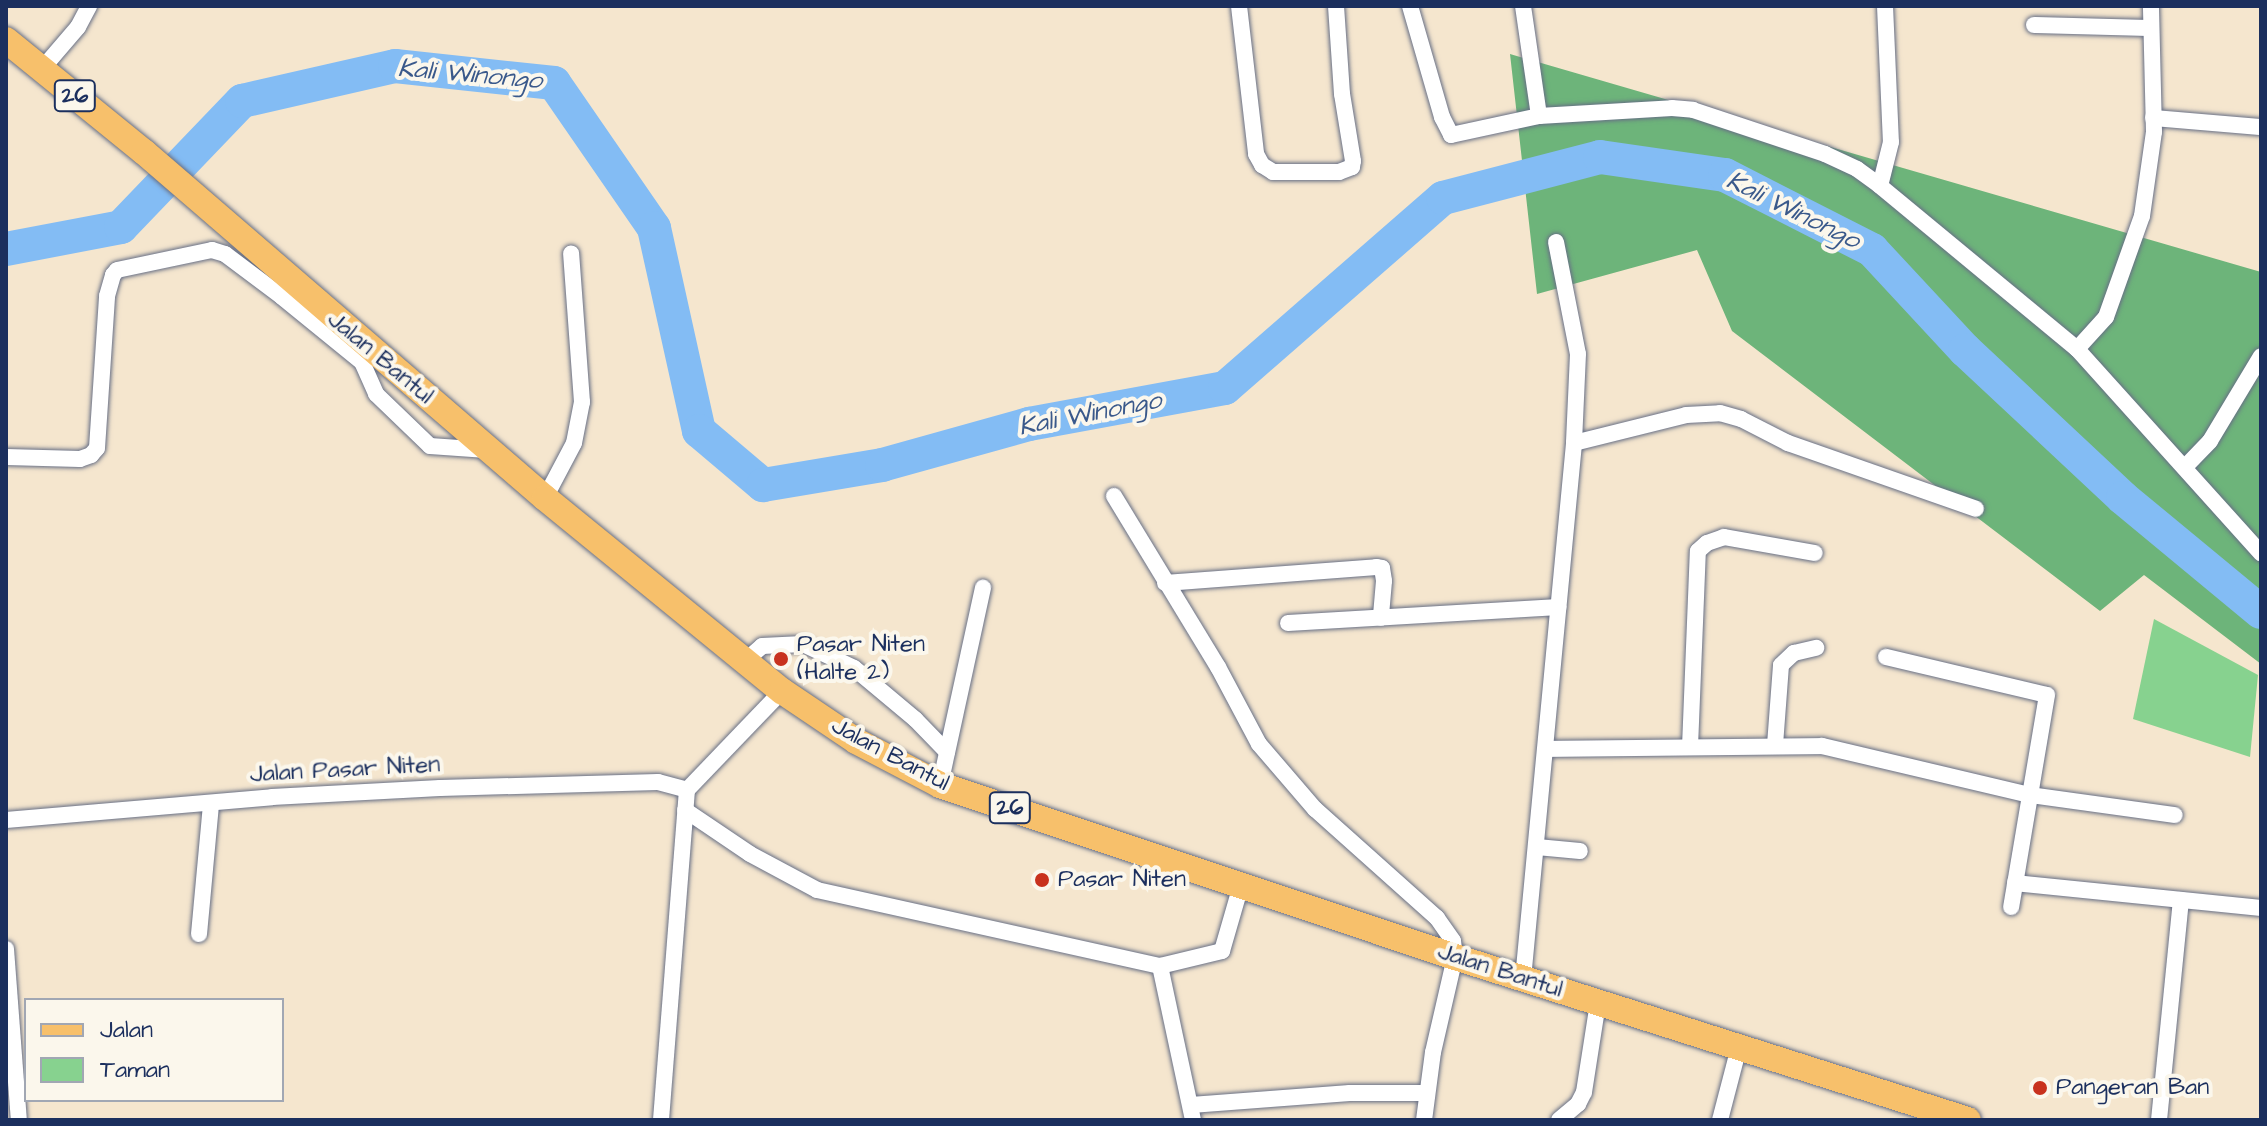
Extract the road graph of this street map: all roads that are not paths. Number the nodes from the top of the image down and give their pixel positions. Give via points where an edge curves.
1 (89, 6) edge
2 (1239, 6) edge
3 (1336, 6) edge
4 (1410, 6) edge
5 (1523, 6) edge
6 (1885, 6) edge
7 (2151, 6) edge
8 (2034, 25) dead end
9 (2150, 28) junction
10 (6, 40) edge
11 (48, 62) junction
12 (1539, 116) junction
13 (2153, 118) junction
14 (2261, 127) edge
15 (1880, 186) junction
16 (1556, 242) dead end
17 (571, 253) dead end
18 (2077, 349) junction
19 (2261, 356) edge
20 (367, 357) junction
21 (1574, 443) junction
22 (489, 450) junction
23 (6, 457) edge
24 (2185, 467) junction
25 (1114, 496) dead end
26 (545, 498) junction
27 (1976, 509) dead end
28 (1815, 553) dead end
29 (2261, 553) edge
30 (1165, 583) junction
31 (983, 588) dead end
32 (1559, 607) junction
33 (1381, 618) junction
34 (1288, 623) dead end
35 (1816, 648) dead end
36 (1886, 657) dead end
37 (745, 661) junction
38 (782, 691) junction
39 (1775, 745) junction
40 (1690, 747) junction
41 (1547, 749) junction
42 (947, 752) junction
43 (940, 785) junction
44 (687, 790) junction
45 (2030, 795) junction
46 (211, 804) junction
47 (685, 810) junction
48 (2175, 815) dead end
49 (6, 820) edge
50 (1537, 847) junction
51 (1580, 851) dead end
52 (2015, 883) junction
53 (1241, 885) junction
54 (2181, 900) junction
55 (2011, 907) dead end
56 (2261, 908) edge
57 (199, 934) dead end
58 (6, 949) edge
59 (1455, 957) junction
60 (1160, 966) junction
61 (1523, 979) junction
62 (1598, 1003) junction
63 (1739, 1047) junction
64 (1426, 1093) junction
65 (1192, 1112) edge
66 (19, 1120) edge
67 (661, 1120) edge
68 (1424, 1120) edge
69 (1559, 1120) edge
70 (1720, 1120) edge
71 (1968, 1120) edge
72 (2159, 1120) edge

1 - 11 street
2 - 3 street via 1256,154 1262,165 1273,172 1339,172 1352,167 1353,161
4 - 12 street via 1448,133
5 - 12 street
6 - 15 street via 1891,142
7 - 9 street
8 - 9 street
9 - 13 street
10 - 11 main road, Jalan Bantul / 26
11 - 20 main road, Jalan Bantul / 26
12 - 15 street via 1693,110 1825,154
13 - 14 street
13 - 18 street via 2142,216 2106,317
15 - 18 street
16 - 21 street via 1578,354
17 - 26 street via 582,402 574,443
18 - 24 street
19 - 24 street via 2210,441
20 - 22 main road, Jalan Bantul / 26
20 - 22 street via 376,394 430,446
20 - 23 street via 225,254 205,250 117,270 107,296 97,448 80,459
21 - 27 street via 1686,415 1720,413 1788,443
21 - 32 street
22 - 26 main road, Jalan Bantul / 26
24 - 29 street
25 - 30 street
26 - 37 main road, Jalan Bantul / 26
28 - 40 street via 1724,537 1698,551
30 - 33 street via 1376,567 1382,568 1384,581
30 - 59 street via 1259,744 1315,809 1437,918 1453,941
31 - 42 street
32 - 33 street
32 - 41 street
33 - 34 street
35 - 39 street via 1794,653 1781,665
36 - 45 street via 2047,695
37 - 38 main road, Jalan Bantul / 26
37 - 42 street via 762,646 803,644 854,668
38 - 43 main road, Jalan Bantul / 26 via 856,741
38 - 44 street
39 - 40 street
39 - 45 street via 1844,749
40 - 41 street
41 - 50 street
42 - 43 street
43 - 53 main road, Jalan Bantul / 26
44 - 46 street, Jalan Pasar Niten via 658,782 440,788
44 - 47 street
45 - 48 street
45 - 52 street
46 - 49 street, Jalan Pasar Niten
46 - 57 street
47 - 60 street via 817,890
47 - 67 street
50 - 51 street
50 - 61 street
52 - 54 street
52 - 55 street
53 - 59 main road, Jalan Bantul / 26
53 - 60 street via 1222,951
54 - 56 street
54 - 72 street
58 - 66 street
59 - 61 main road, Jalan Bantul / 26
59 - 64 street
60 - 65 street
61 - 62 main road, Jalan Bantul / 26
62 - 63 main road, Jalan Bantul / 26
62 - 69 street via 1584,1092
63 - 70 street
63 - 71 main road, Jalan Bantul / 26
64 - 65 street via 1336,1094
64 - 68 street

